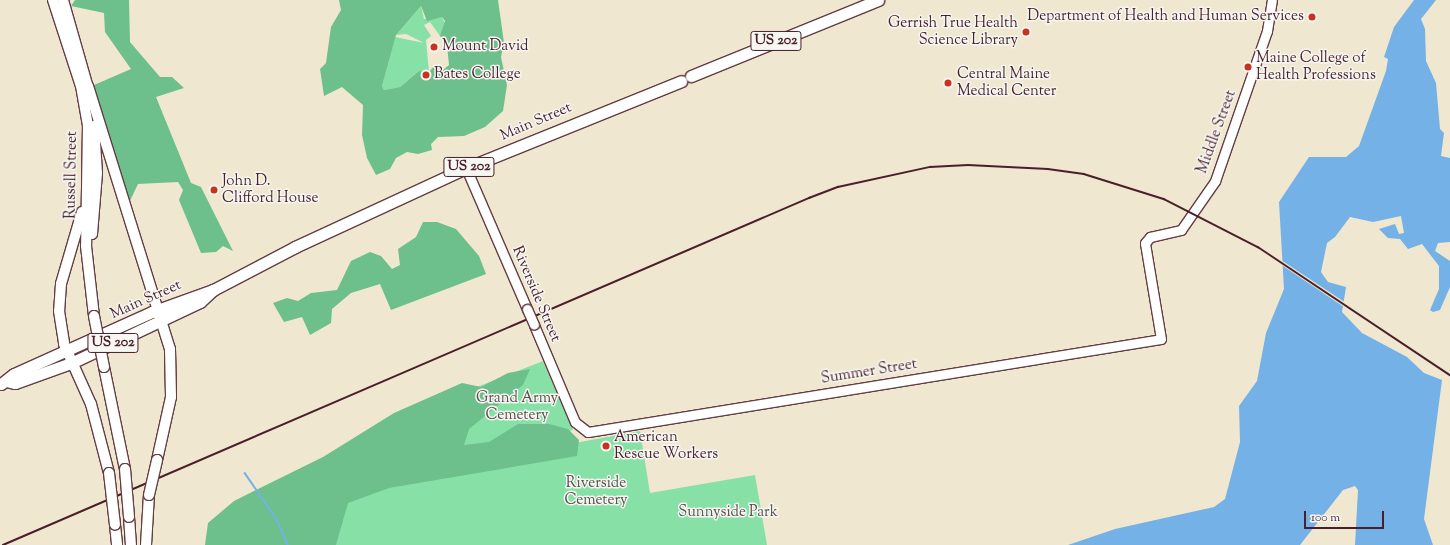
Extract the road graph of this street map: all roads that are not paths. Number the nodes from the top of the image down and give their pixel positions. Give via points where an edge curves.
1 (53, 0) edge
2 (63, 0) edge
3 (878, 0) edge
4 (1272, 0) edge
5 (88, 86) junction
6 (466, 168) junction
7 (88, 180) junction
8 (90, 284) junction
9 (161, 315) junction
10 (1161, 340) joint
11 (66, 351) junction
12 (71, 363) junction
13 (3, 383) edge
14 (582, 429) joint
15 (117, 545) edge
16 (131, 545) edge
17 (146, 545) edge

1 - 7 main road, Russell Street via 86,110
2 - 5 main road, Russell Street
3 - 6 highway, Main Street / US 202
4 - 10 street, Middle Street via 1267,31 1215,181 1181,230 1147,239
5 - 8 main road, Russell Street via 97,141
5 - 9 main road via 134,240
6 - 9 highway, Main Street / US 202 via 295,248
6 - 14 street, Riverside Street, bridge via 571,413
7 - 8 main road, Russell Street via 86,246
7 - 11 main road via 60,289 60,319
8 - 16 main road, Russell Street, bridge via 94,316 125,469
9 - 11 highway, Main Street / US 202
9 - 12 highway, Main Street / US 202
9 - 17 main road, bridge via 173,380 169,412 149,495
10 - 14 street, Summer Street via 668,420 596,431
11 - 12 main road
11 - 13 highway, Main Street / US 202 via 14,374
12 - 13 highway, Main Street / US 202 via 15,383
12 - 15 main road, bridge via 91,404 109,473

